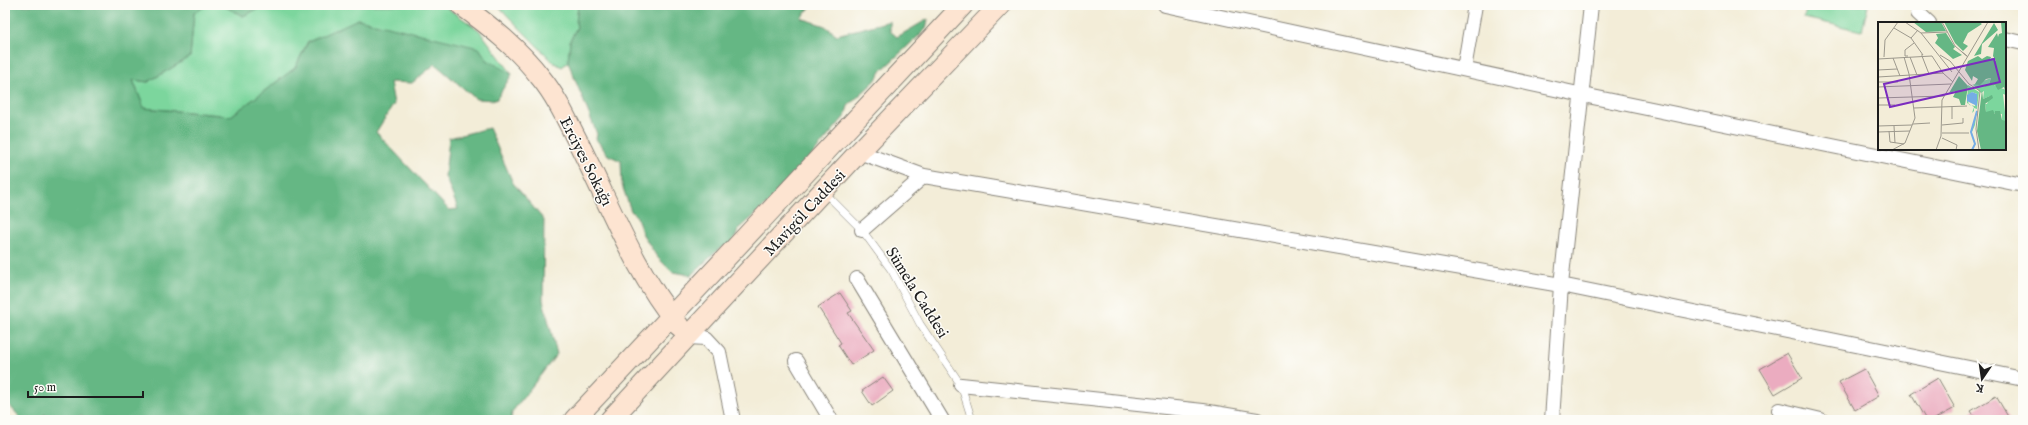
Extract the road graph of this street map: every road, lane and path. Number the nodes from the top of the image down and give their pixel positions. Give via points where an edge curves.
1 (461, 5) edge
2 (963, 5) edge
3 (1000, 5) edge
4 (1165, 5) edge
5 (1475, 5) edge
6 (1591, 5) edge
7 (1918, 14) dead end
8 (1928, 22) edge
9 (2006, 39) edge
10 (2023, 43) edge
11 (1464, 69) junction
12 (1583, 95) junction
13 (859, 152) junction
14 (924, 176) junction
15 (2023, 184) edge
16 (823, 191) junction
17 (862, 230) junction
18 (857, 280) dead end
19 (1561, 285) junction
20 (672, 317) junction
21 (688, 337) junction
22 (796, 361) dead end
23 (2023, 378) edge
24 (961, 384) junction
25 (1779, 410) dead end
26 (1204, 416) edge
27 (574, 420) edge
28 (610, 420) edge
29 (733, 420) edge
30 (831, 420) edge
31 (942, 420) edge
32 (972, 420) edge
33 (1257, 420) edge
34 (1552, 420) edge
35 (1820, 420) edge

1 - 20 main road, Erciyes Sokağı via 519,52 542,78 589,164 625,241
2 - 20 main road, Mavigöl Caddesi
3 - 13 main road, Mavigöl Caddesi
4 - 11 street
5 - 11 street
6 - 12 street
7 - 8 street
9 - 10 street
11 - 12 street
12 - 15 street
12 - 19 street
13 - 14 street
13 - 16 main road, Mavigöl Caddesi
14 - 17 street
14 - 19 street
16 - 17 lane, Sümela Caddesi
16 - 21 main road, Mavigöl Caddesi
17 - 24 lane, Sümela Caddesi via 892,271 920,324
18 - 31 street
19 - 23 street
19 - 34 street
20 - 21 main road, Erciyes Sokağı
20 - 27 main road, Mavigöl Caddesi
21 - 28 main road, Mavigöl Caddesi
21 - 29 street via 706,338 719,352
22 - 30 street
24 - 26 street
24 - 32 lane, Sümela Caddesi
25 - 35 street
26 - 33 street

